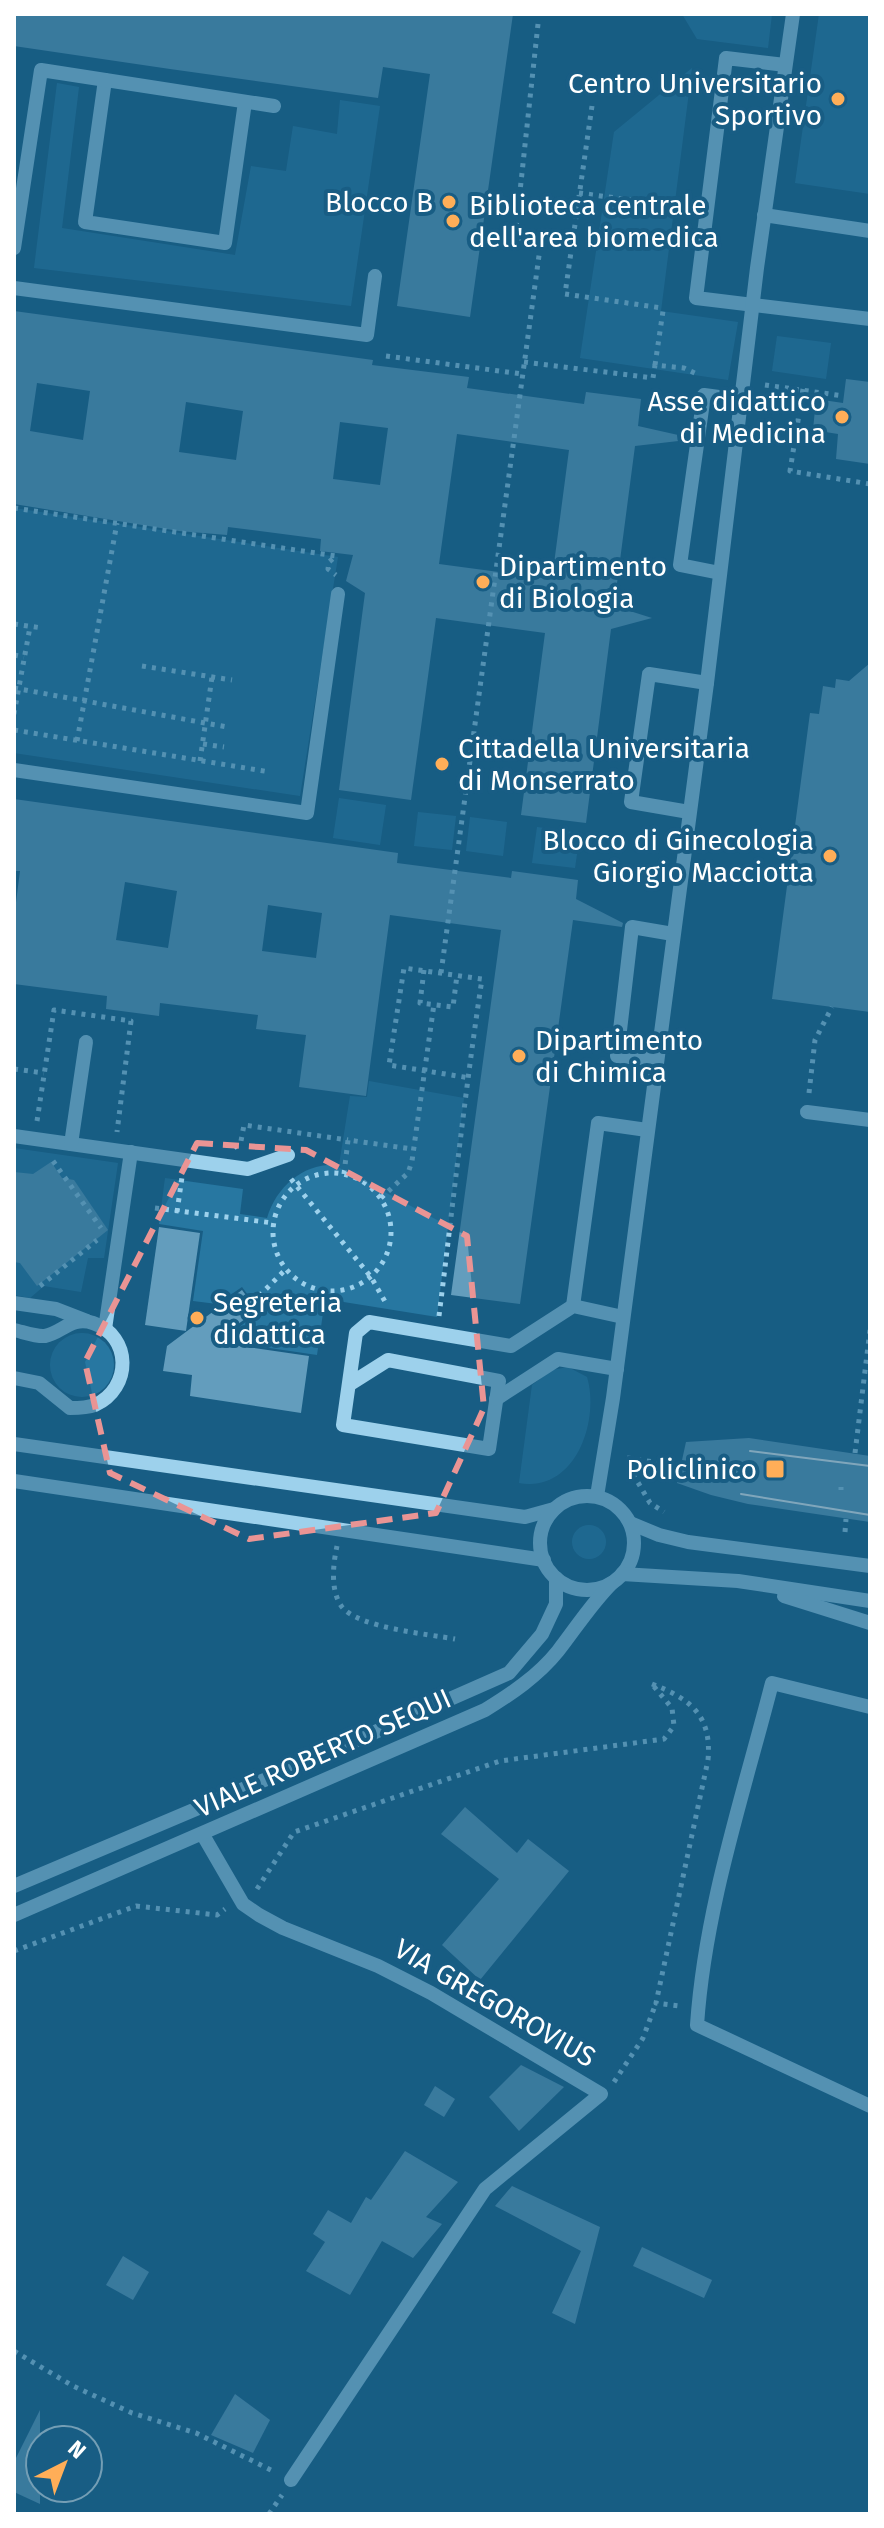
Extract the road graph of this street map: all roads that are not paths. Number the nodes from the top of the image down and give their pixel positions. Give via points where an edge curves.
1 (793, 14) edge
2 (785, 65) junction
3 (105, 80) junction
4 (245, 102) junction
5 (274, 106) dead end
6 (764, 215) junction
7 (870, 231) edge
8 (14, 248) edge
9 (375, 276) dead end
10 (14, 288) edge
11 (753, 305) junction
12 (870, 319) edge
13 (741, 400) junction
14 (720, 573) junction
15 (338, 594) road end
16 (707, 683) junction
17 (14, 770) edge
18 (689, 812) junction
19 (673, 934) junction
20 (86, 1042) dead end
21 (656, 1059) junction
22 (807, 1112) road end
23 (870, 1120) edge
24 (647, 1130) junction
25 (14, 1136) edge
26 (71, 1144) junction
27 (131, 1152) junction
28 (288, 1155) dead end
29 (14, 1303) edge
30 (573, 1306) junction
31 (623, 1317) junction
32 (87, 1321) junction
33 (105, 1329) junction
34 (14, 1330) edge
35 (617, 1369) junction
36 (18, 1382) edge
37 (350, 1384) junction
38 (496, 1399) junction
39 (14, 1444) edge
40 (14, 1481) edge
41 (597, 1496) junction
42 (554, 1509) junction
43 (630, 1523) junction
44 (544, 1560) junction
45 (870, 1566) edge
46 (556, 1578) junction
47 (617, 1578) junction
48 (738, 1581) junction
49 (870, 1601) edge
50 (870, 1623) edge
51 (870, 1707) edge
52 (203, 1835) junction
53 (14, 1886) edge
54 (14, 1915) edge
55 (870, 2106) edge
56 (291, 2480) road end

1 - 2 street
2 - 6 street
2 - 11 street via 726,58 696,298
3 - 4 street
3 - 4 street via 85,222 225,243
3 - 8 street via 41,70
4 - 5 street
6 - 7 street
6 - 11 street
9 - 10 street via 367,335
11 - 12 street
11 - 13 street
13 - 14 street
13 - 14 street via 704,395 680,565
14 - 16 street
15 - 17 street via 307,813
16 - 18 street
16 - 18 street via 649,674 631,802
18 - 19 street
19 - 21 street
19 - 21 street via 632,927 617,1056
20 - 26 street
21 - 24 street
22 - 23 street
24 - 30 street via 598,1123
24 - 31 street
25 - 26 street
26 - 27 street
27 - 28 street via 248,1169
27 - 33 street
29 - 32 street via 56,1309
30 - 31 street
30 - 37 street via 511,1346 369,1322 356,1333
31 - 35 street
32 - 33 street
32 - 34 street via 45,1336
33 - 36 street via 124,1361 117,1386 96,1404 70,1408 39,1383
35 - 38 street via 558,1359
35 - 41 street
37 - 38 street via 388,1360 499,1381
37 - 38 street via 343,1425 489,1449
39 - 42 street via 525,1517
40 - 44 street
41 - 42 street via 566,1500
41 - 43 street via 622,1511
42 - 44 street via 541,1533
43 - 45 street via 688,1542
43 - 47 street via 634,1550
44 - 46 street
46 - 47 street via 584,1589
46 - 53 street, VIALE ROBERTO SEQUI via 556,1604 542,1634 509,1673
47 - 48 street
47 - 52 street, VIALE ROBERTO SEQUI via 557,1652 514,1692 485,1710
48 - 49 street
48 - 50 street
51 - 55 street via 772,1683 714,1908 697,2025
52 - 54 street, VIALE ROBERTO SEQUI
52 - 56 street, VIA GREGOROVIUS via 243,1904 259,1915 431,1993 601,2094 485,2189

